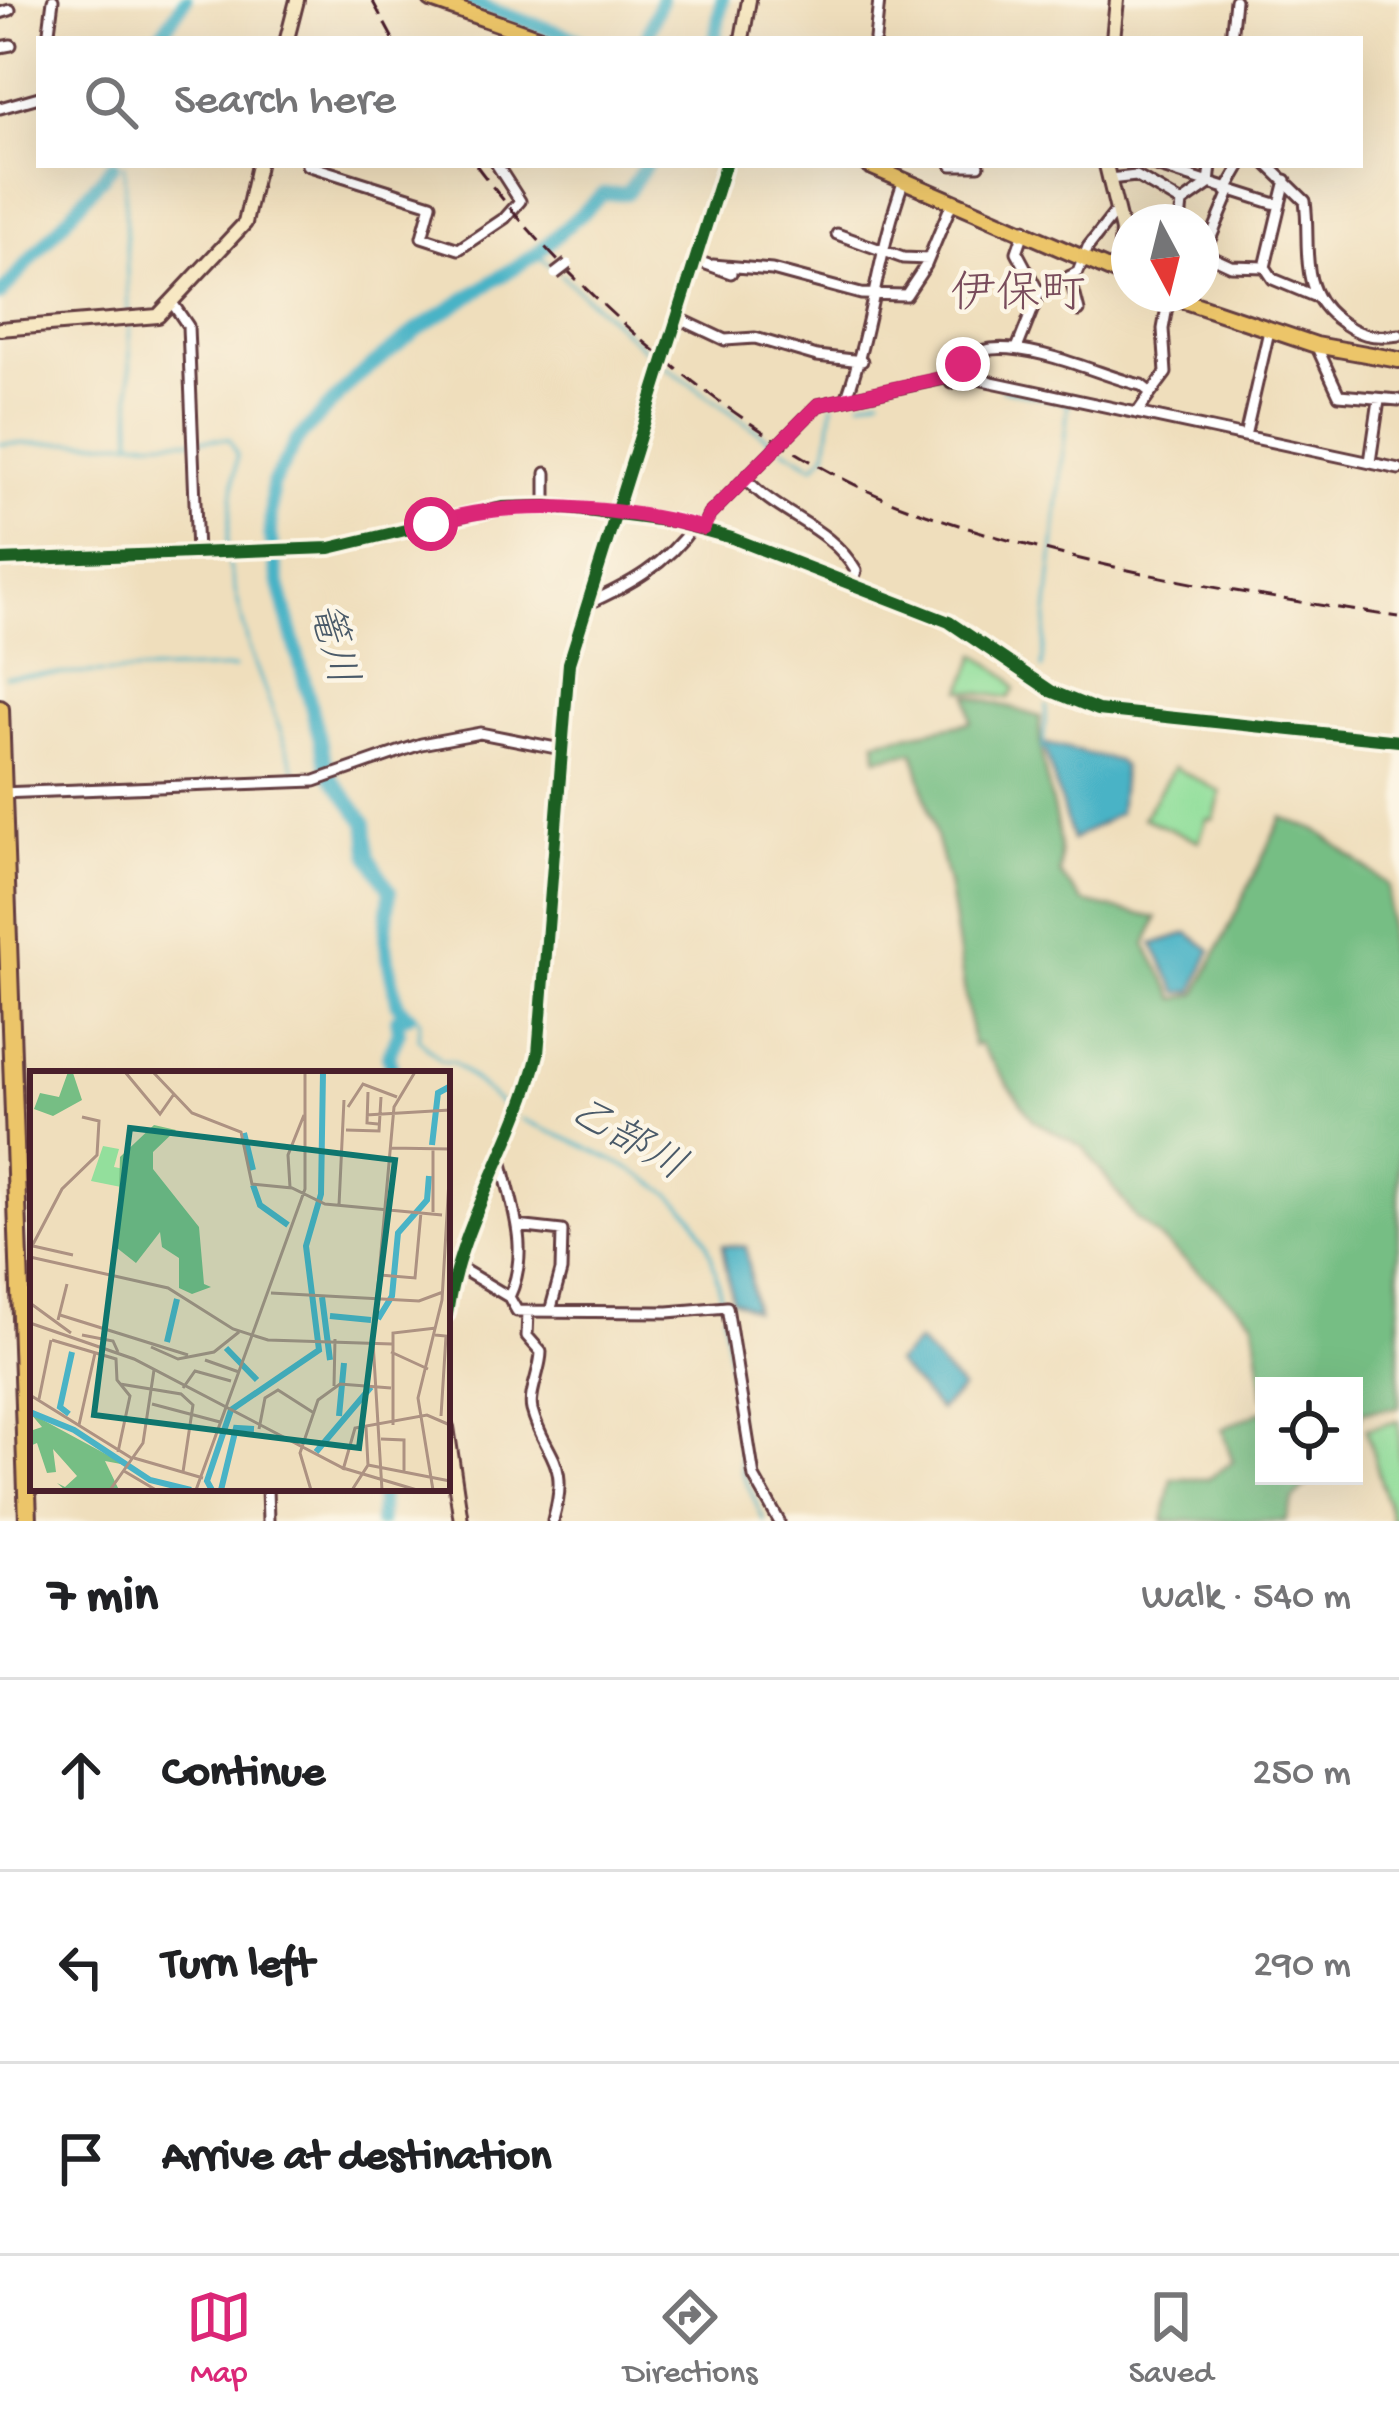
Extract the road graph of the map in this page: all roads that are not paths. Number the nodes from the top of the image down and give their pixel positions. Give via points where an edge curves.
1 (53, 0) edge
2 (297, 0) edge
3 (431, 0) edge
4 (749, 0) edge
5 (879, 0) edge
6 (1117, 0) edge
7 (1235, 0) edge
8 (48, 36) edge
9 (288, 36) edge
10 (532, 36) edge
11 (743, 36) edge
12 (875, 36) edge
13 (1113, 36) edge
14 (1231, 36) edge
15 (36, 98) edge
16 (0, 108) edge
17 (258, 168) edge
18 (317, 168) edge
19 (499, 168) edge
20 (724, 168) edge
21 (875, 168) edge
22 (1162, 168) edge
23 (1210, 168) edge
24 (1240, 168) edge
25 (1272, 168) edge
26 (1107, 172) edge
27 (904, 180) junction
28 (1286, 180) junction
29 (1209, 184) junction
30 (1228, 191) junction
31 (953, 200) junction
32 (1182, 203) joint
33 (1115, 204) edge
34 (1280, 204) junction
35 (1219, 215) edge
36 (1111, 218) edge
37 (1025, 229) junction
38 (837, 234) dead end
39 (884, 250) junction
40 (1083, 256) junction
41 (928, 259) junction
42 (694, 260) junction
43 (1219, 262) edge
44 (568, 264) dead end
45 (713, 265) junction
46 (1265, 267) junction
47 (1111, 270) edge
48 (730, 273) dead end
49 (555, 274) dead end
50 (1070, 276) junction
51 (1039, 293) junction
52 (876, 295) junction
53 (1315, 296) junction
54 (173, 304) junction
55 (1079, 310) dead end
56 (1170, 312) edge
57 (1219, 312) edge
58 (676, 317) junction
59 (0, 329) edge
60 (1269, 331) junction
61 (1360, 335) junction
62 (1399, 335) edge
63 (1316, 345) junction
64 (1018, 346) junction
65 (1357, 352) junction
66 (1399, 360) edge
67 (862, 361) junction
68 (952, 379) junction
69 (1151, 393) junction
70 (847, 398) junction
71 (1379, 400) junction
72 (1399, 400) edge
73 (1137, 413) junction
74 (1244, 436) junction
75 (1370, 462) junction
76 (1399, 469) edge
77 (546, 473) dead end
78 (746, 478) junction
79 (546, 506) junction
80 (612, 515) junction
81 (698, 526) junction
82 (197, 553) junction
83 (0, 560) edge
84 (851, 585) junction
85 (585, 605) junction
86 (0, 709) edge
87 (1399, 742) edge
88 (561, 748) junction
89 (2, 793) edge
90 (3, 911) edge
91 (5, 1025) edge
92 (499, 1156) junction
93 (518, 1226) junction
94 (17, 1258) edge
95 (451, 1264) edge
96 (509, 1298) junction
97 (551, 1308) junction
98 (528, 1312) junction
99 (450, 1449) edge
100 (267, 1491) edge
101 (28, 1521) edge
102 (268, 1521) edge
103 (460, 1521) edge
104 (553, 1521) edge
105 (779, 1521) edge

1 - 8 street
2 - 9 street
3 - 10 main road
4 - 11 street
5 - 12 street
6 - 13 street
7 - 14 street
15 - 16 street
17 - 54 street via 245,223
18 - 19 street via 431,204 422,237 459,249 520,201
20 - 42 street
21 - 27 main road
22 - 29 street
23 - 29 street
24 - 30 street
25 - 28 street
26 - 32 street via 1136,176
26 - 33 street
27 - 31 main road
27 - 39 street
28 - 34 street
28 - 53 street via 1305,201
29 - 30 street
29 - 32 street
30 - 34 street
30 - 35 street
31 - 37 main road
31 - 41 street
34 - 46 street
36 - 40 street
37 - 40 main road
37 - 51 street via 1017,252
38 - 39 street
39 - 41 street
39 - 52 street
40 - 47 main road
40 - 50 street
41 - 52 street via 907,296
42 - 45 street
42 - 58 street
43 - 46 street
44 - 49 street, bridge
45 - 48 street
45 - 52 street
46 - 53 street via 1273,279
50 - 51 street
50 - 55 street
51 - 64 street
52 - 67 street
53 - 61 street
54 - 59 street via 139,321
54 - 82 street via 188,326
56 - 69 street via 1166,373
57 - 60 main road
58 - 67 street via 725,340 764,339
58 - 80 street
60 - 63 main road
60 - 74 street
61 - 62 street
61 - 65 street
63 - 65 main road
63 - 71 street via 1339,395
64 - 68 street via 972,357
64 - 69 street
65 - 66 main road
67 - 70 street
68 - 70 street
68 - 73 street
69 - 73 street
70 - 78 street via 818,405
71 - 72 street
71 - 75 street
73 - 74 street
74 - 75 street
75 - 76 street
77 - 79 street
78 - 81 street
78 - 84 street via 767,502 839,546 856,571
79 - 80 street
79 - 82 street via 488,508 350,545
80 - 81 street
80 - 85 street
81 - 84 street
81 - 85 street via 652,570
82 - 83 street
84 - 87 street via 962,628 1051,691 1098,710
85 - 88 street via 569,663
86 - 89 highway
88 - 89 street via 480,733 315,781
88 - 92 street via 544,1016
89 - 90 highway
90 - 91 highway
91 - 94 highway
92 - 93 street
92 - 95 street
93 - 96 street via 521,1270
93 - 97 street via 562,1232
94 - 101 highway
95 - 96 street
96 - 98 street
97 - 98 street
97 - 105 street via 724,1307 754,1477
98 - 104 street via 527,1336 541,1352 531,1403 559,1479
99 - 103 street
100 - 102 street

